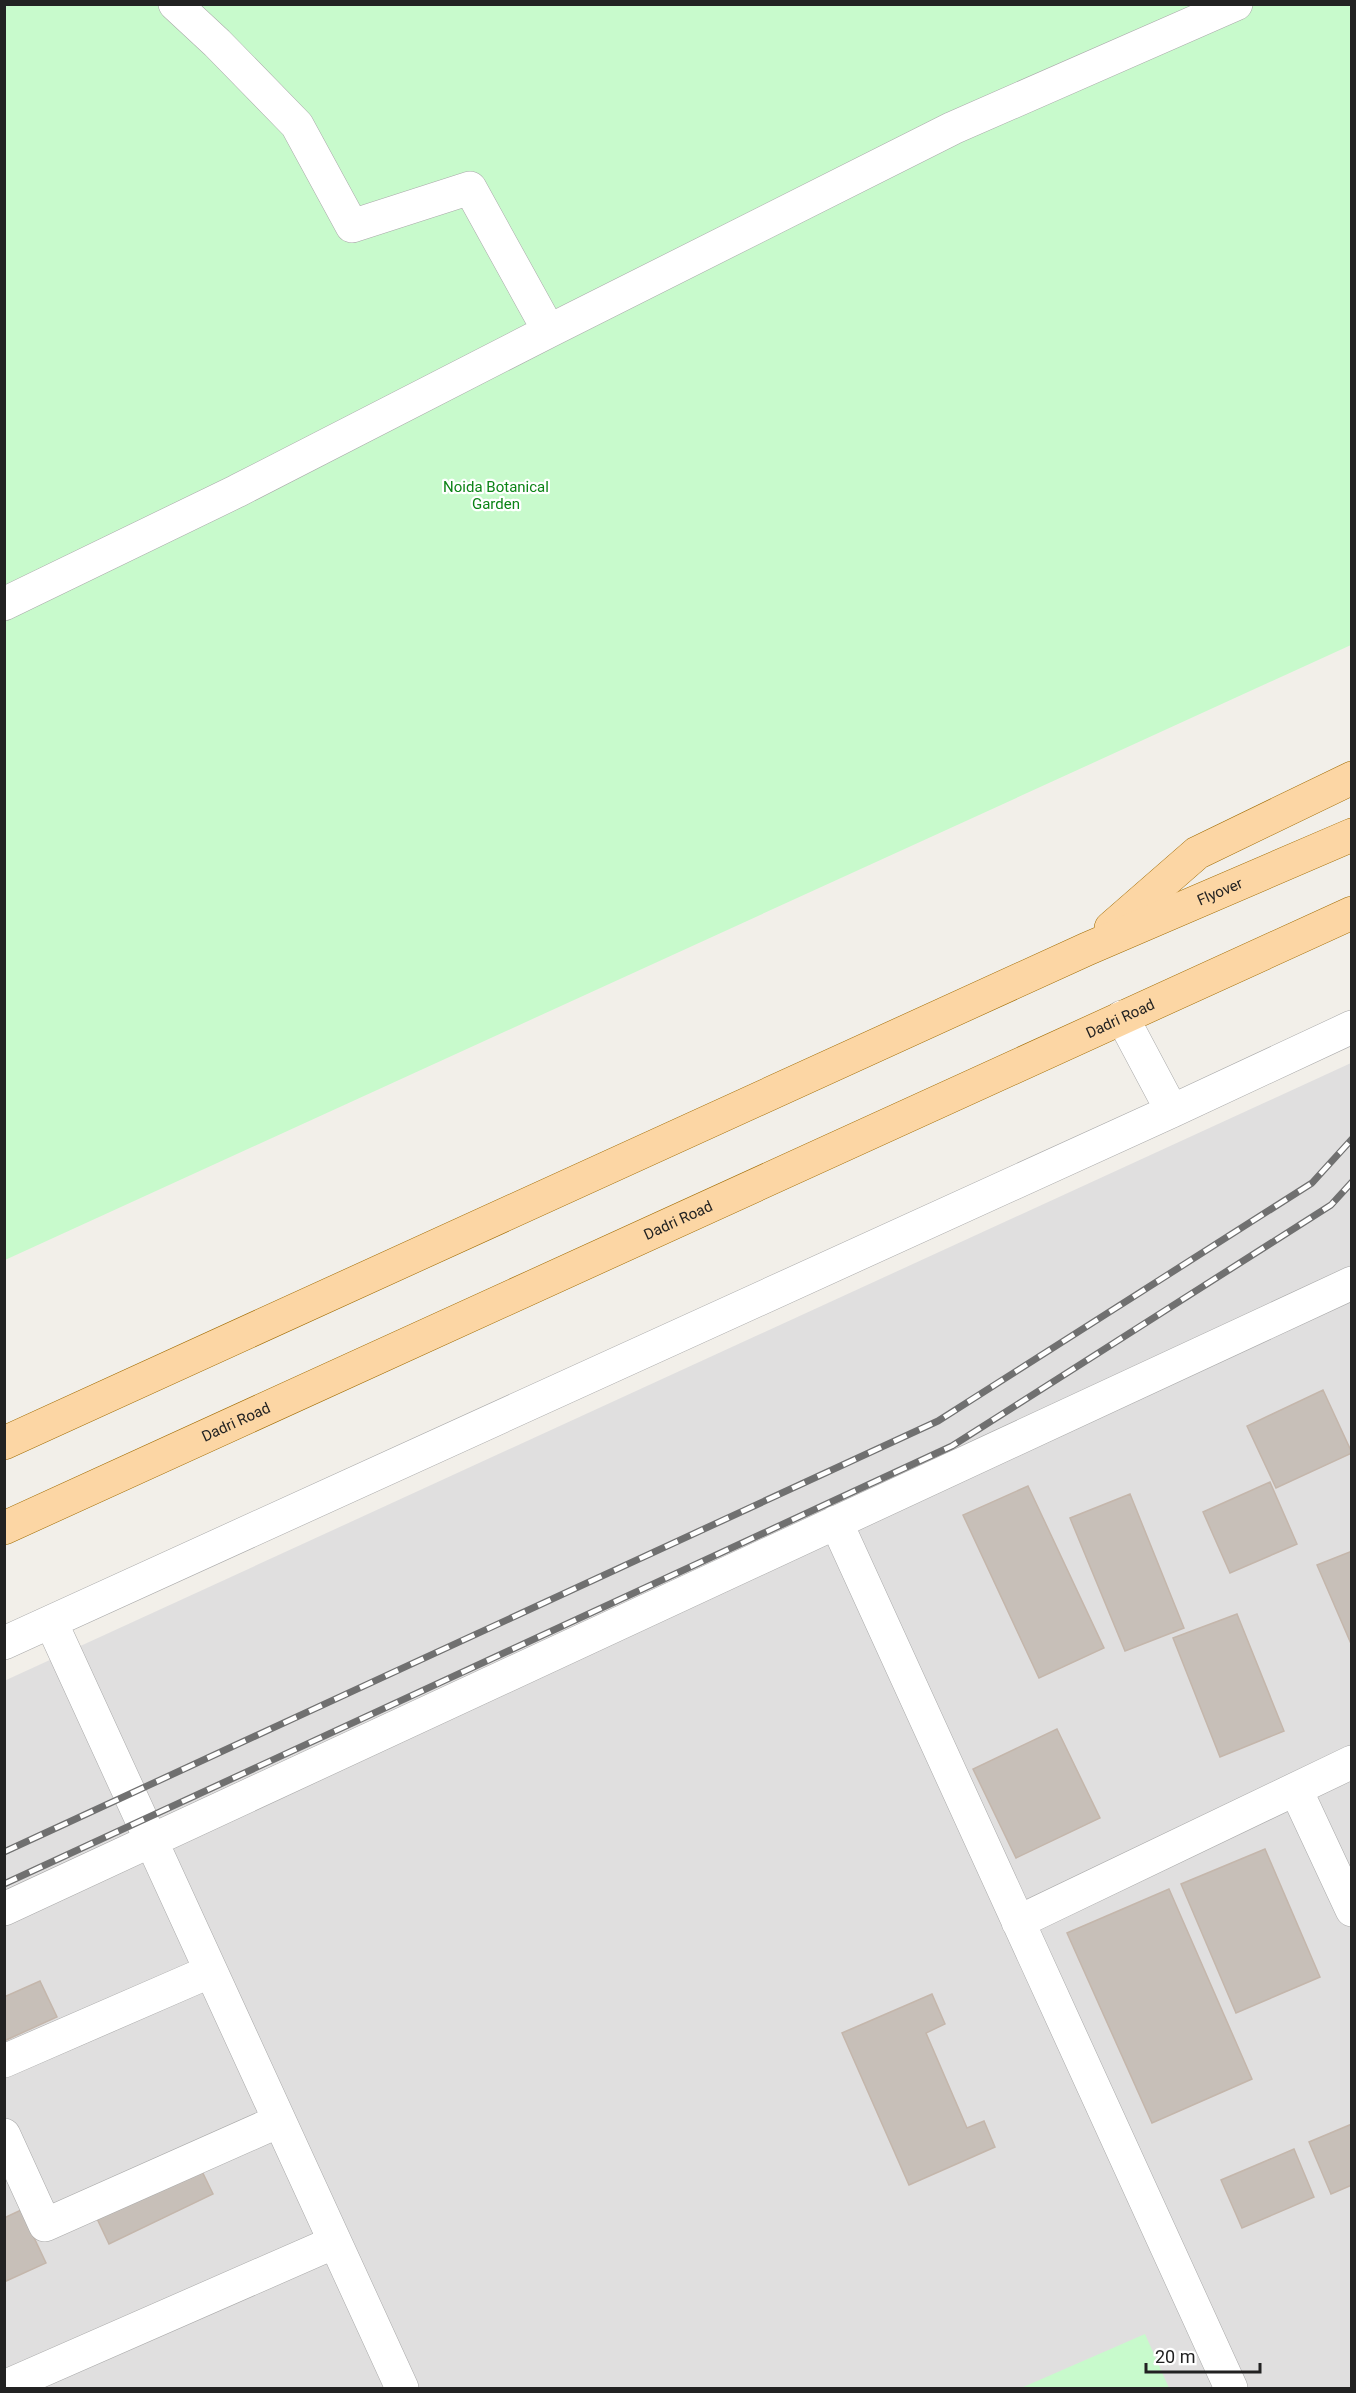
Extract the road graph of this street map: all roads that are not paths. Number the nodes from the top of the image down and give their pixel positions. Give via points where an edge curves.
1 (174, 4) edge
2 (1236, 4) edge
3 (549, 331) junction
4 (4, 604) edge
5 (1352, 778) edge
6 (1352, 836) edge
7 (1352, 913) edge
8 (1087, 949) junction
9 (1122, 1017) junction
10 (1352, 1027) edge
11 (1172, 1111) junction
12 (1352, 1283) edge
13 (4, 1443) edge
14 (836, 1522) junction
15 (4, 1528) edge
16 (51, 1622) junction
17 (4, 1643) edge
18 (1352, 1762) edge
19 (1296, 1790) junction
20 (151, 1841) junction
21 (4, 1909) edge
22 (1352, 1910) edge
23 (1018, 1922) junction
24 (211, 1971) junction
25 (4, 2061) edge
26 (279, 2121) junction
27 (4, 2135) edge
28 (335, 2242) junction
29 (4, 2387) edge
30 (402, 2388) edge
31 (1231, 2388) edge

1 - 3 street via 297,124 352,226 470,188
2 - 3 street via 953,128
3 - 4 street via 237,491
5 - 8 main road via 1197,853
6 - 8 main road, Flyover
7 - 9 main road, Dadri Road
8 - 13 main road
9 - 11 street
9 - 15 main road, Dadri Road
10 - 11 street
11 - 16 street
12 - 14 street
14 - 20 street
14 - 23 street
16 - 17 street
16 - 20 street
18 - 19 street
19 - 22 street
19 - 23 street
20 - 21 street
20 - 24 street
23 - 31 street
24 - 25 street
24 - 26 street
26 - 27 street via 45,2225
26 - 28 street
28 - 29 street
28 - 30 street

